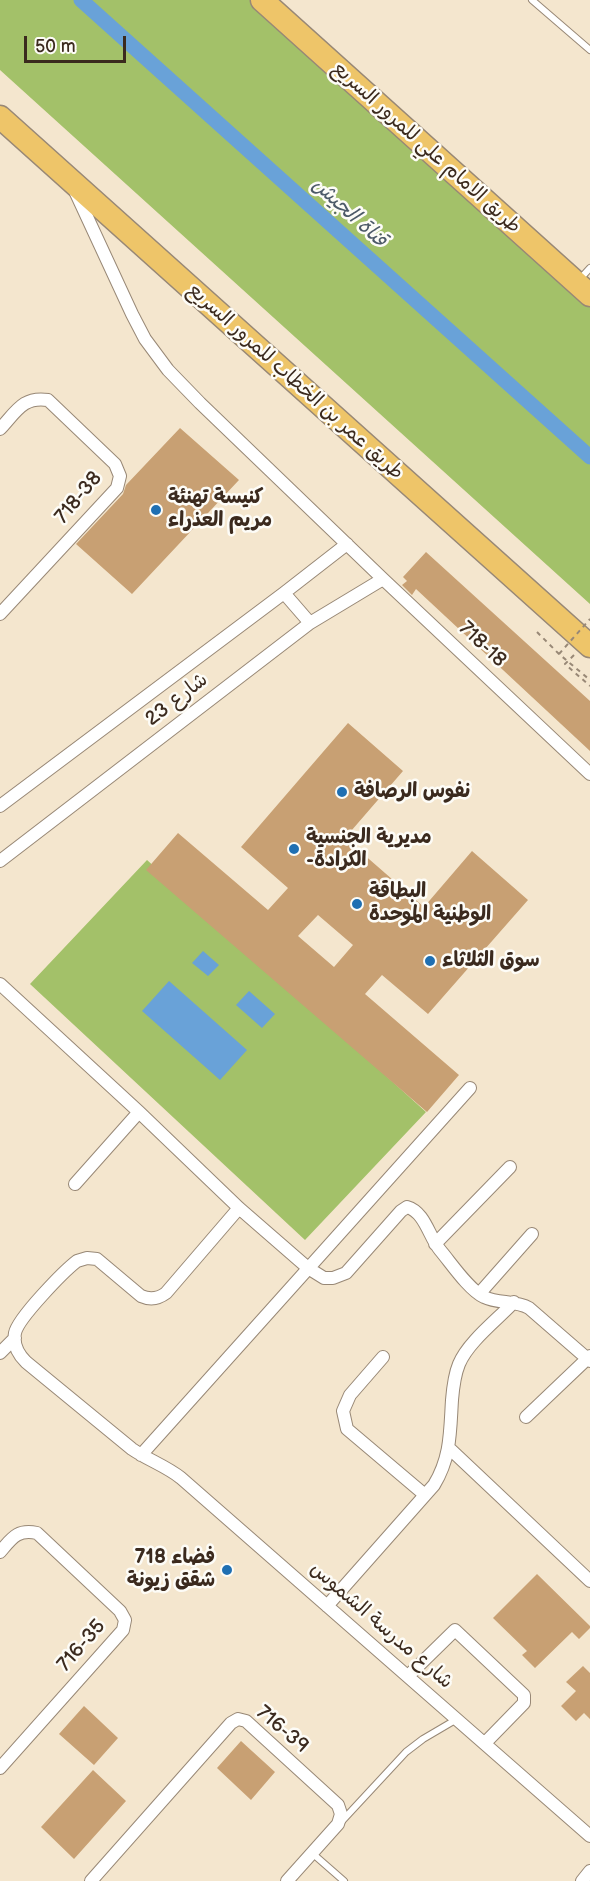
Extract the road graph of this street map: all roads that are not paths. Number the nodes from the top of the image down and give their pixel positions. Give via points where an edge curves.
1 (262, 0) edge
2 (532, 0) edge
3 (590, 50) edge
4 (0, 117) edge
5 (69, 179) junction
6 (585, 282) edge
7 (0, 429) edge
8 (347, 544) junction
9 (383, 579) junction
10 (284, 593) junction
11 (0, 614) edge
12 (310, 623) junction
13 (588, 644) edge
14 (590, 774) edge
15 (0, 806) edge
16 (0, 861) edge
17 (0, 984) edge
18 (470, 1088) dead end
19 (139, 1112) junction
20 (510, 1167) dead end
21 (75, 1184) dead end
22 (239, 1208) junction
23 (532, 1234) dead end
24 (435, 1244) junction
25 (308, 1269) junction
26 (478, 1294) junction
27 (514, 1302) junction
28 (15, 1338) junction
29 (0, 1353) edge
30 (383, 1357) dead end
31 (589, 1359) edge
32 (526, 1417) dead end
33 (449, 1448) junction
34 (141, 1455) junction
35 (425, 1494) junction
36 (0, 1552) edge
37 (590, 1581) edge
38 (327, 1606) junction
39 (408, 1676) junction
40 (457, 1718) junction
41 (485, 1743) junction
42 (0, 1768) edge
43 (338, 1824) junction
44 (590, 1836) edge
45 (312, 1853) junction
46 (590, 1871) edge
47 (91, 1881) edge
48 (287, 1881) edge
49 (344, 1881) edge
50 (582, 1881) edge

1 - 6 highway, طريق الامام علي للمرور السريع
2 - 3 lane
4 - 5 highway, طريق عمر بن الخطاب للمرور السريع
5 - 8 street, 718-18 via 132,314 168,370
5 - 13 highway, طريق عمر بن الخطاب للمرور السريع
7 - 11 street, 718-38 via 25,401 48,400 115,464 120,476 117,488
8 - 9 street, 718-18
8 - 10 street, شارع 23
9 - 12 street, شارع 23
9 - 14 street, 718-18
10 - 12 street
10 - 15 street, شارع 23
12 - 16 street, شارع 23
17 - 19 street
18 - 25 street
19 - 21 street
19 - 22 street
20 - 24 street
22 - 25 street
22 - 28 street via 162,1296 145,1298 102,1262 81,1259 21,1319
23 - 26 street
24 - 25 street via 422,1219 407,1207 345,1273 324,1278
24 - 26 street
25 - 34 street
26 - 27 street
27 - 31 street via 529,1308
27 - 33 street via 470,1346 459,1363
28 - 29 street
28 - 34 street, شارع مدرسة الشموس via 18,1352 26,1362
30 - 35 street via 350,1395 343,1411 347,1429
31 - 32 street
33 - 35 street via 441,1473
33 - 37 street
34 - 38 street, شارع مدرسة الشموس via 181,1478
35 - 38 street
36 - 42 street, 716-35 via 14,1536 25,1531 37,1533 125,1620 123,1630
38 - 39 street, شارع مدرسة الشموس
39 - 40 street, شارع مدرسة الشموس
39 - 41 street via 455,1630 524,1695 524,1703
40 - 41 street, شارع مدرسة الشموس
40 - 43 lane via 406,1752
41 - 44 street, شارع مدرسة الشموس
43 - 45 street
43 - 47 street, 716-39 via 338,1805 246,1721 238,1719
45 - 48 street
45 - 49 lane
46 - 50 street

